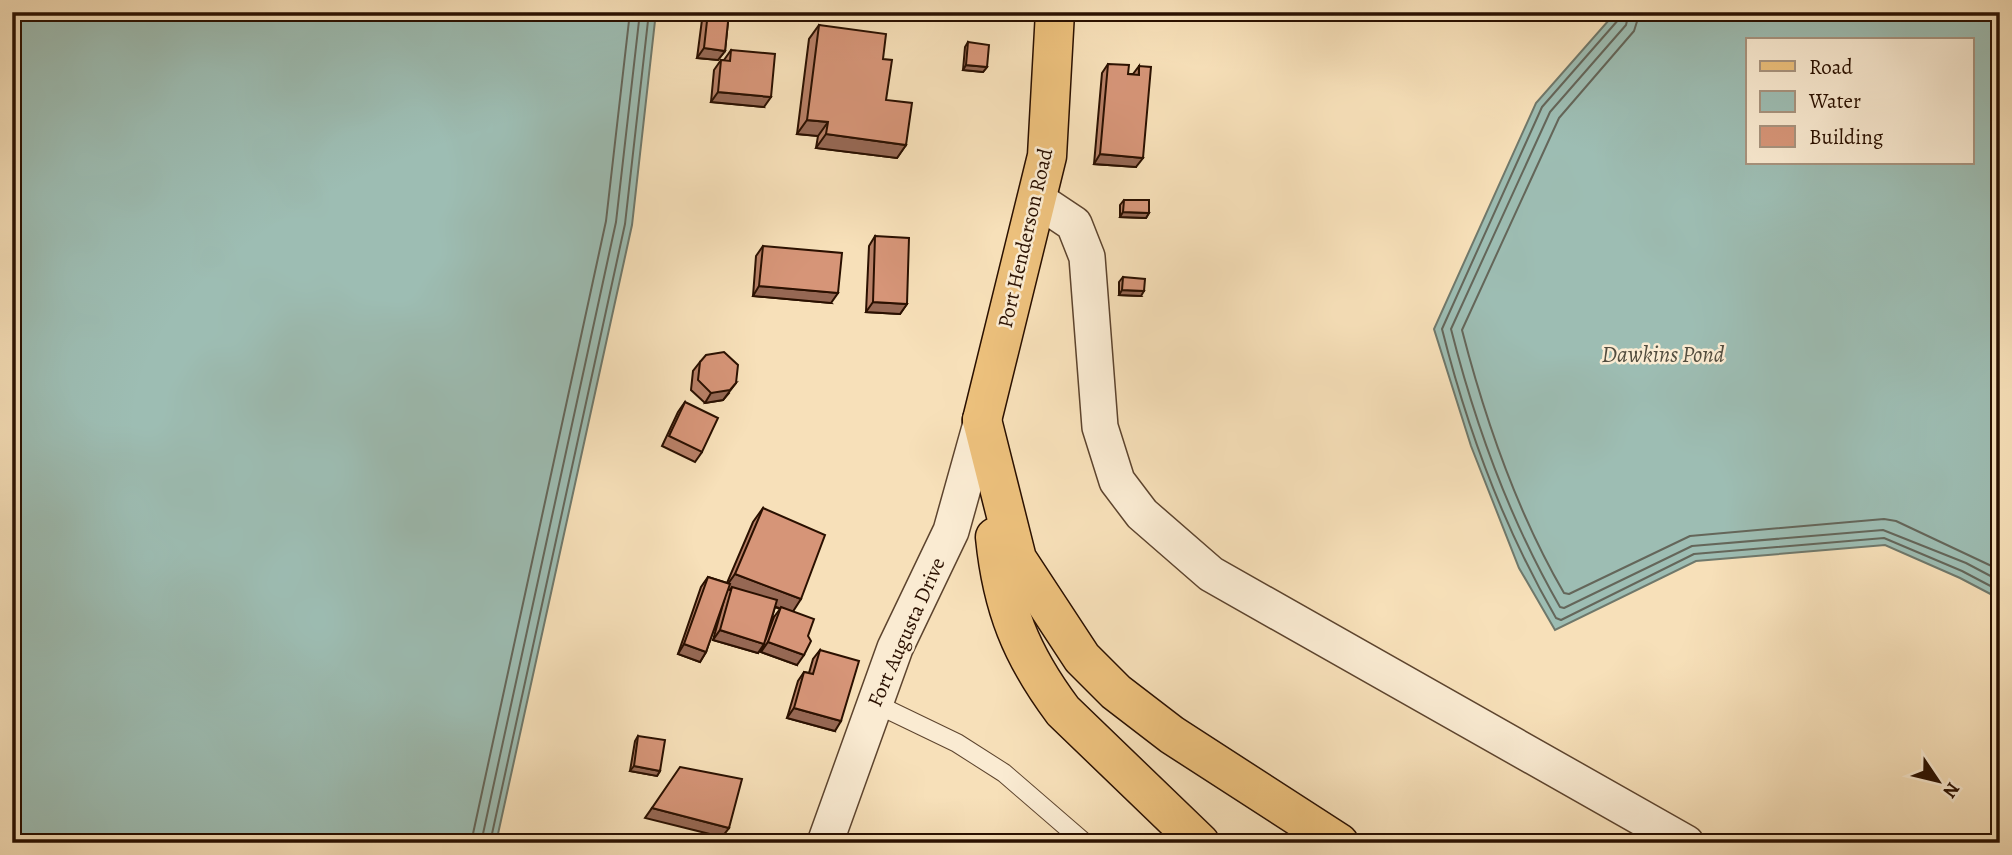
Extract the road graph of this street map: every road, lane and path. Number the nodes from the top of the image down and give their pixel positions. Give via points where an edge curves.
1 (1055, 12) edge
2 (1038, 200) junction
3 (982, 420) junction
4 (874, 702) junction
5 (825, 843) edge
6 (1086, 843) edge
7 (1200, 843) edge
8 (1339, 843) edge
9 (1686, 843) edge

1 - 2 main road, Port Henderson Road via 1047,156
2 - 3 main road, Port Henderson Road
2 - 9 street via 1074,224 1087,257 1100,427 1117,481 1142,514 1211,574
3 - 4 street, Fort Augusta Drive via 951,531
3 - 7 main road via 999,569 1009,617 1028,660 1063,711
3 - 8 main road via 1017,559 1082,658 1115,692 1172,735
4 - 5 street, Fort Augusta Drive
4 - 6 lane via 957,743 1004,773

